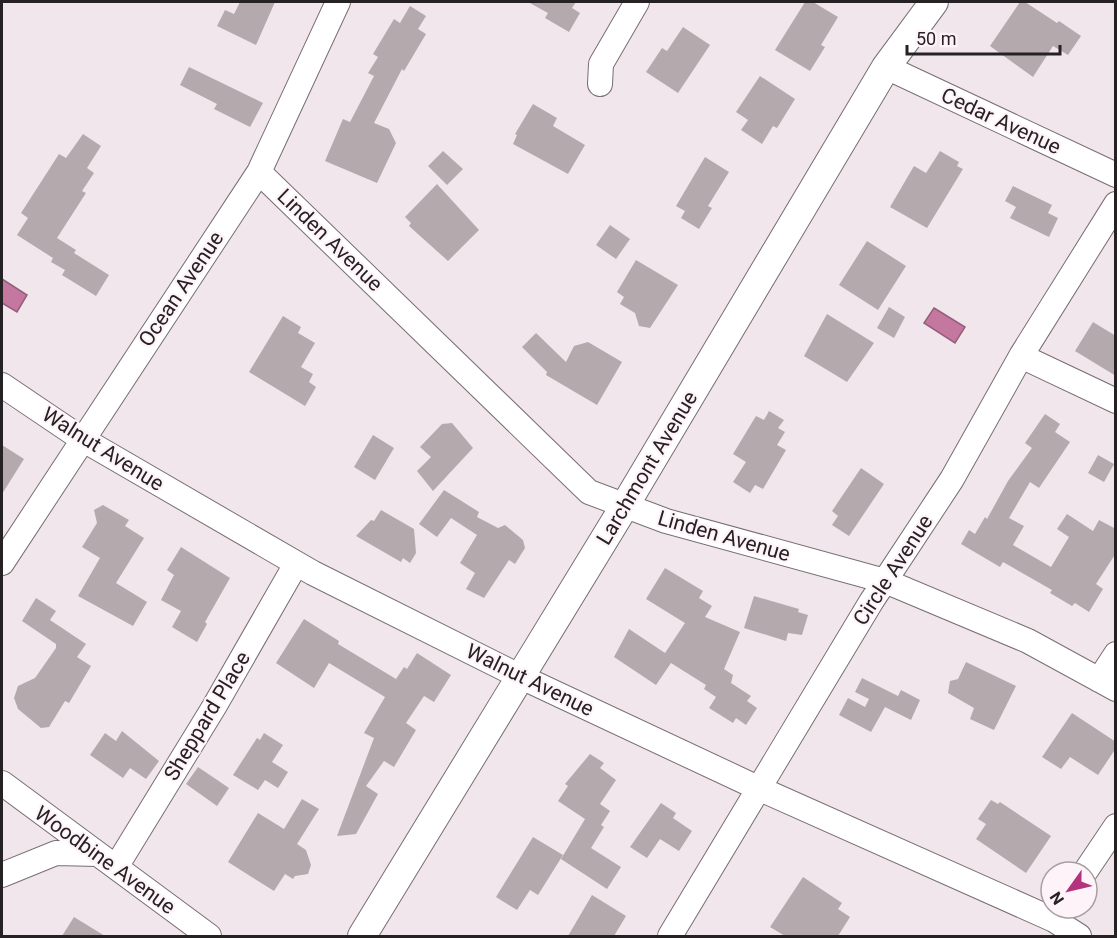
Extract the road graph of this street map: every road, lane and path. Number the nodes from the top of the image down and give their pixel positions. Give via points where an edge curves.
1 (338, 2) edge
2 (637, 2) edge
3 (934, 2) edge
4 (886, 66) junction
5 (600, 84) dead end
6 (259, 172) junction
7 (1116, 175) edge
8 (1116, 204) edge
9 (1021, 356) junction
10 (2, 385) edge
11 (1116, 401) edge
12 (82, 439) junction
13 (624, 507) junction
14 (2, 563) edge
15 (296, 564) junction
16 (885, 581) junction
17 (1116, 654) edge
18 (519, 676) junction
19 (1108, 685) edge
20 (2, 783) edge
21 (758, 788) junction
22 (1116, 826) edge
23 (1093, 860) edge
24 (107, 861) junction
25 (2, 875) edge
26 (1052, 921) edge
27 (209, 936) edge
28 (362, 936) edge
29 (670, 936) edge
30 (1079, 936) edge

1 - 6 street, Ocean Avenue
2 - 5 street via 601,64
3 - 4 street, Larchmont Avenue
4 - 7 street, Cedar Avenue
4 - 13 street, Larchmont Avenue
6 - 12 street, Ocean Avenue
6 - 13 street, Linden Avenue via 589,492
8 - 9 street, Circle Avenue
9 - 11 street
9 - 16 street, Circle Avenue via 952,479
10 - 12 street, Walnut Avenue
12 - 14 street, Ocean Avenue
12 - 15 street, Walnut Avenue
13 - 16 street, Linden Avenue
13 - 18 street, Larchmont Avenue
15 - 18 street, Walnut Avenue
15 - 24 street, Sheppard Place via 214,706
16 - 19 street, Linden Avenue via 1028,641
16 - 21 street, Circle Avenue
17 - 19 street
18 - 21 street, Walnut Avenue
18 - 28 street, Larchmont Avenue
20 - 24 street, Woodbine Avenue
21 - 26 street, Walnut Avenue
21 - 29 street, Circle Avenue
22 - 23 street
24 - 25 street via 56,854
24 - 27 street, Woodbine Avenue
26 - 30 street, Walnut Avenue

